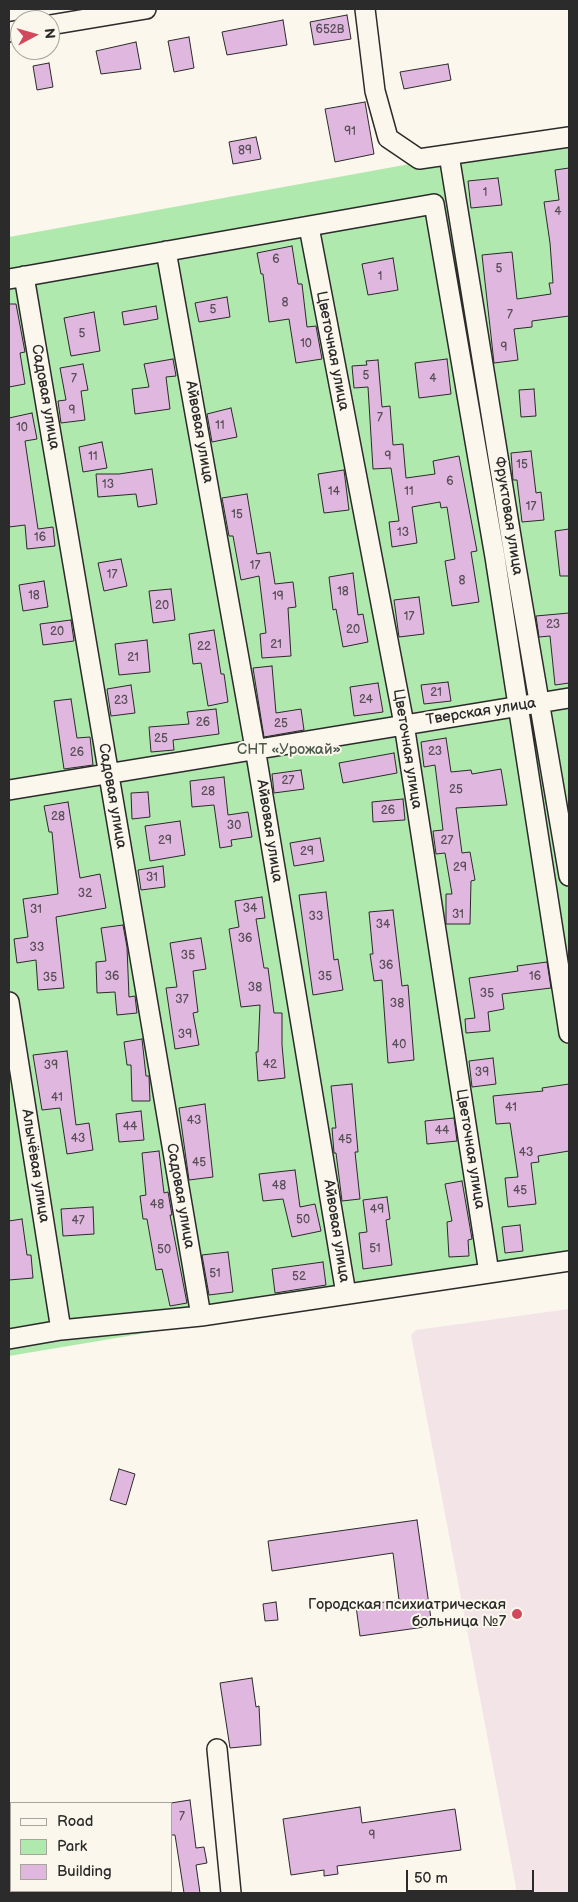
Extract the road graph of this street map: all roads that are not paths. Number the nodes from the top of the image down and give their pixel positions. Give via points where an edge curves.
1 (146, 9) edge
2 (364, 9) edge
3 (60, 23) edge
4 (569, 138) edge
5 (450, 155) junction
6 (309, 227) junction
7 (166, 251) junction
8 (17, 278) edge
9 (569, 698) edge
10 (540, 703) junction
11 (518, 707) junction
12 (404, 724) junction
13 (255, 748) junction
14 (108, 775) junction
15 (9, 790) edge
16 (569, 876) edge
17 (9, 1002) edge
18 (569, 1033) edge
19 (569, 1261) edge
20 (489, 1273) junction
21 (346, 1294) junction
22 (201, 1316) junction
23 (61, 1330) junction
24 (9, 1339) edge
25 (217, 1749) dead end
26 (232, 1893) edge

1 - 3 street
2 - 5 street via 375,91 388,138 419,158
4 - 5 street
5 - 10 street, Фруктовая улица
6 - 7 street
6 - 11 street via 434,204
6 - 12 street, Цветочная улица
7 - 8 street
7 - 13 street, Айвовая улица
8 - 14 street, Садовая улица
9 - 10 street, Тверская улица
10 - 11 street, Тверская улица
10 - 16 street, Фруктовая улица
11 - 12 street, Тверская улица
11 - 18 street
12 - 13 street, Тверская улица
12 - 20 street, Цветочная улица
13 - 14 street, Тверская улица
13 - 21 street, Айвовая улица
14 - 15 street, Тверская улица
14 - 22 street, Садовая улица
17 - 23 street, Алычёвая улица
19 - 20 street
20 - 21 street
21 - 22 street
22 - 23 street
23 - 24 street
25 - 26 street

